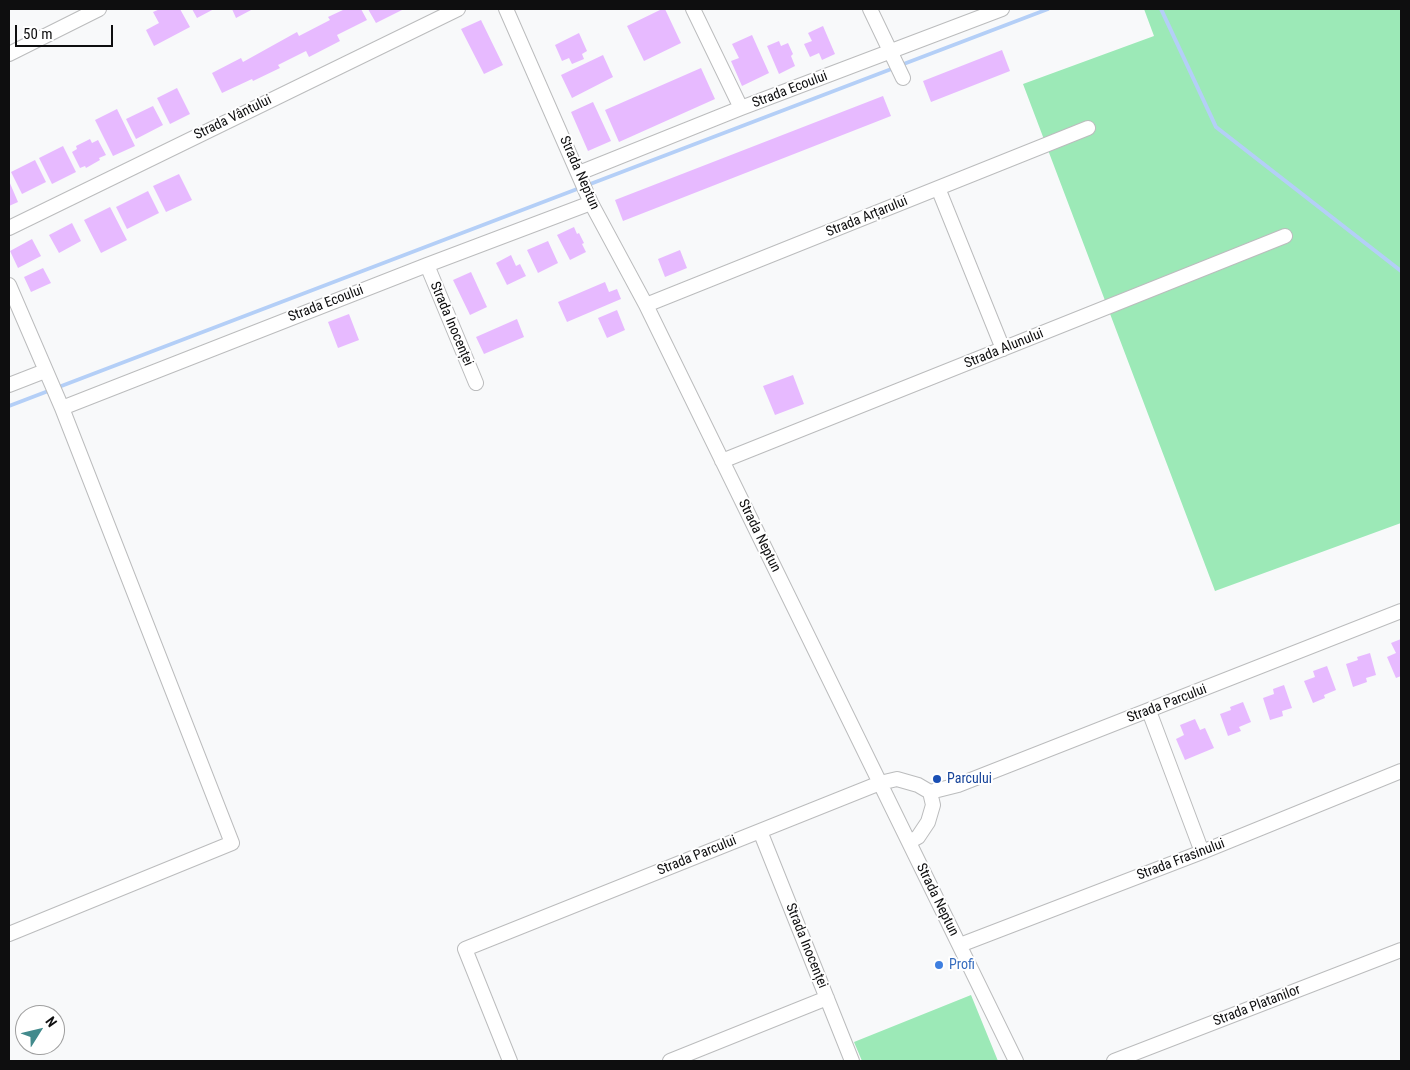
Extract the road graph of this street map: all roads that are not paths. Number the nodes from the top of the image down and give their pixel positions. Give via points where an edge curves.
1 (99, 9) edge
2 (458, 9) edge
3 (506, 9) edge
4 (693, 9) edge
5 (870, 9) edge
6 (1002, 9) edge
7 (9, 54) edge
8 (892, 54) junction
9 (901, 74) dead end
10 (741, 108) junction
11 (1088, 128) dead end
12 (580, 176) junction
13 (938, 188) junction
14 (589, 198) junction
15 (9, 228) edge
16 (1285, 236) dead end
17 (427, 264) junction
18 (9, 285) edge
19 (646, 305) junction
20 (1003, 349) junction
21 (45, 371) junction
22 (476, 383) dead end
23 (9, 385) edge
24 (62, 408) junction
25 (722, 461) junction
26 (1401, 611) edge
27 (1149, 711) junction
28 (1401, 771) edge
29 (880, 783) junction
30 (930, 792) junction
31 (760, 831) junction
32 (909, 842) junction
33 (1202, 852) junction
34 (9, 934) edge
35 (960, 945) junction
36 (1401, 950) edge
37 (827, 998) junction
38 (510, 1061) edge
39 (670, 1061) edge
40 (852, 1061) edge
41 (1016, 1061) edge
42 (1114, 1061) edge

1 - 7 street
2 - 15 street, Strada Vântului
3 - 12 street, Strada Neptun
4 - 10 street
5 - 8 street
6 - 8 street, Strada Ecoului
8 - 9 street
8 - 10 street, Strada Ecoului
10 - 12 street, Strada Ecoului
11 - 13 street, Strada Arțarului
12 - 14 street, Strada Neptun
13 - 19 street, Strada Arțarului
13 - 20 street
14 - 17 street, Strada Ecoului
14 - 19 street, Strada Neptun
16 - 20 street, Strada Alunului
17 - 22 street, Strada Inocenței
17 - 24 street, Strada Ecoului
18 - 21 street
19 - 25 street, Strada Neptun
20 - 25 street, Strada Alunului
21 - 23 street
21 - 24 street
24 - 34 street via 232,843
25 - 29 street, Strada Neptun
26 - 27 street, Strada Parcului
27 - 30 street, Strada Parcului via 958,786
27 - 33 street
28 - 33 street, Strada Frasinului
29 - 30 street, Strada Parcului via 897,779
29 - 31 street, Strada Parcului
29 - 32 street, Strada Neptun
30 - 32 street via 933,805 928,822
31 - 37 street, Strada Inocenței
31 - 38 street, Strada Parcului via 465,949
32 - 35 street, Strada Neptun
33 - 35 street, Strada Frasinului
35 - 41 street, Strada Neptun
36 - 42 street, Strada Platanilor
37 - 39 street
37 - 40 street, Strada Inocenței

